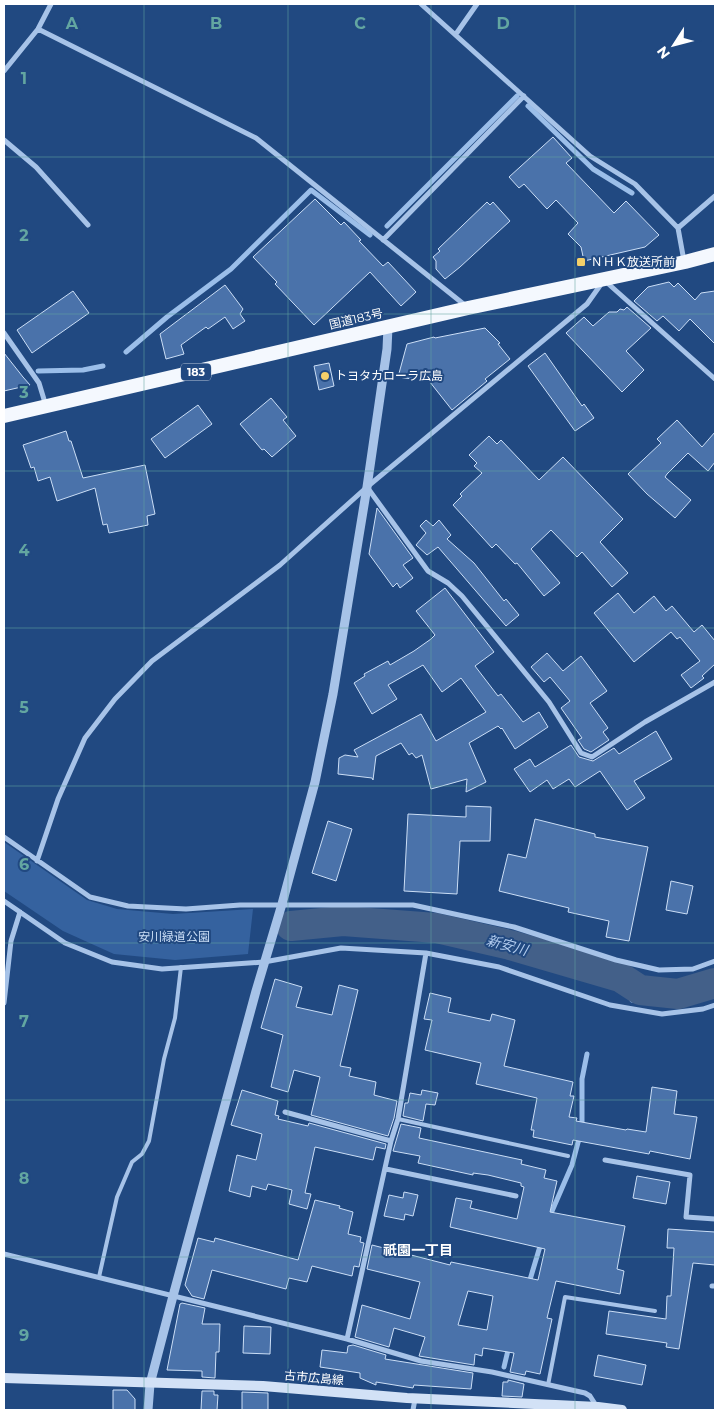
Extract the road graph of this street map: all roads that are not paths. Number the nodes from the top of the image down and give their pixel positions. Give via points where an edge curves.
1 (51, 4) edge
2 (421, 4) edge
3 (477, 4) edge
4 (38, 28) junction
5 (456, 34) junction
6 (4, 71) edge
7 (524, 96) junction
8 (4, 140) edge
9 (715, 196) edge
10 (88, 225) dead end
11 (678, 228) junction
12 (382, 240) junction
13 (715, 254) edge
14 (685, 262) junction
15 (604, 280) junction
16 (468, 308) junction
17 (388, 327) junction
18 (4, 333) edge
19 (715, 378) edge
20 (46, 406) junction
21 (4, 416) edge
22 (367, 487) junction
23 (715, 682) edge
24 (4, 836) edge
25 (37, 861) junction
26 (4, 901) edge
27 (282, 904) junction
28 (20, 912) junction
29 (426, 953) junction
30 (715, 961) edge
31 (264, 962) junction
32 (182, 968) junction
33 (4, 1003) edge
34 (715, 1005) edge
35 (285, 1112) dead end
36 (398, 1119) junction
37 (391, 1141) junction
38 (568, 1156) dead end
39 (605, 1160) dead end
40 (386, 1169) junction
41 (516, 1196) dead end
42 (715, 1219) edge
43 (4, 1254) edge
44 (99, 1277) junction
45 (173, 1296) junction
46 (655, 1311) dead end
47 (347, 1339) junction
48 (4, 1378) edge
49 (150, 1384) junction
50 (548, 1385) junction
51 (414, 1399) junction
52 (598, 1407) junction
53 (148, 1410) edge
54 (413, 1410) edge
55 (622, 1410) edge

1 - 4 street
2 - 5 street
3 - 5 street
4 - 6 street
4 - 12 street via 256,138
5 - 7 street
7 - 11 street via 590,156 635,184
7 - 12 street
8 - 10 street via 36,167
9 - 11 street
11 - 14 street
12 - 16 street
13 - 14 highway, 国道183号 / 183
14 - 15 highway, 国道183号 / 183
15 - 16 highway, 国道183号 / 183
15 - 19 street
15 - 22 street via 587,304
16 - 17 highway, 国道183号 / 183
17 - 20 highway, 国道183号 / 183
17 - 22 street
18 - 20 street via 39,383
20 - 21 highway, 国道183号 / 183
22 - 23 street via 428,570 462,596 549,702 581,752 592,757
22 - 25 street via 280,565 152,661 115,699 85,738 58,799
22 - 27 street via 333,694 315,782
24 - 25 street
25 - 27 street via 90,897 128,906 186,909
26 - 28 street
27 - 30 street via 413,905 514,927 616,960 659,970 693,969
27 - 31 street
28 - 32 street via 64,943 112,962 162,969
28 - 33 street via 11,941
29 - 31 street via 341,948
29 - 34 street via 499,967 610,1005 662,1014
29 - 36 street
31 - 32 street
31 - 45 street
32 - 44 lane via 149,1141 142,1154 132,1162 117,1197
35 - 37 street
36 - 37 street
36 - 38 lane
37 - 40 street
39 - 42 street via 690,1175 686,1217
40 - 41 street
40 - 47 street
43 - 44 street
44 - 45 street
45 - 47 street
45 - 49 street
46 - 50 lane via 565,1297
47 - 50 street via 421,1361
48 - 49 main road, 古市広島線
49 - 51 main road, 古市広島線 via 263,1386
49 - 53 street
50 - 52 street via 585,1393
51 - 52 main road, 古市広島線
51 - 54 street
52 - 55 main road, 古市広島線

